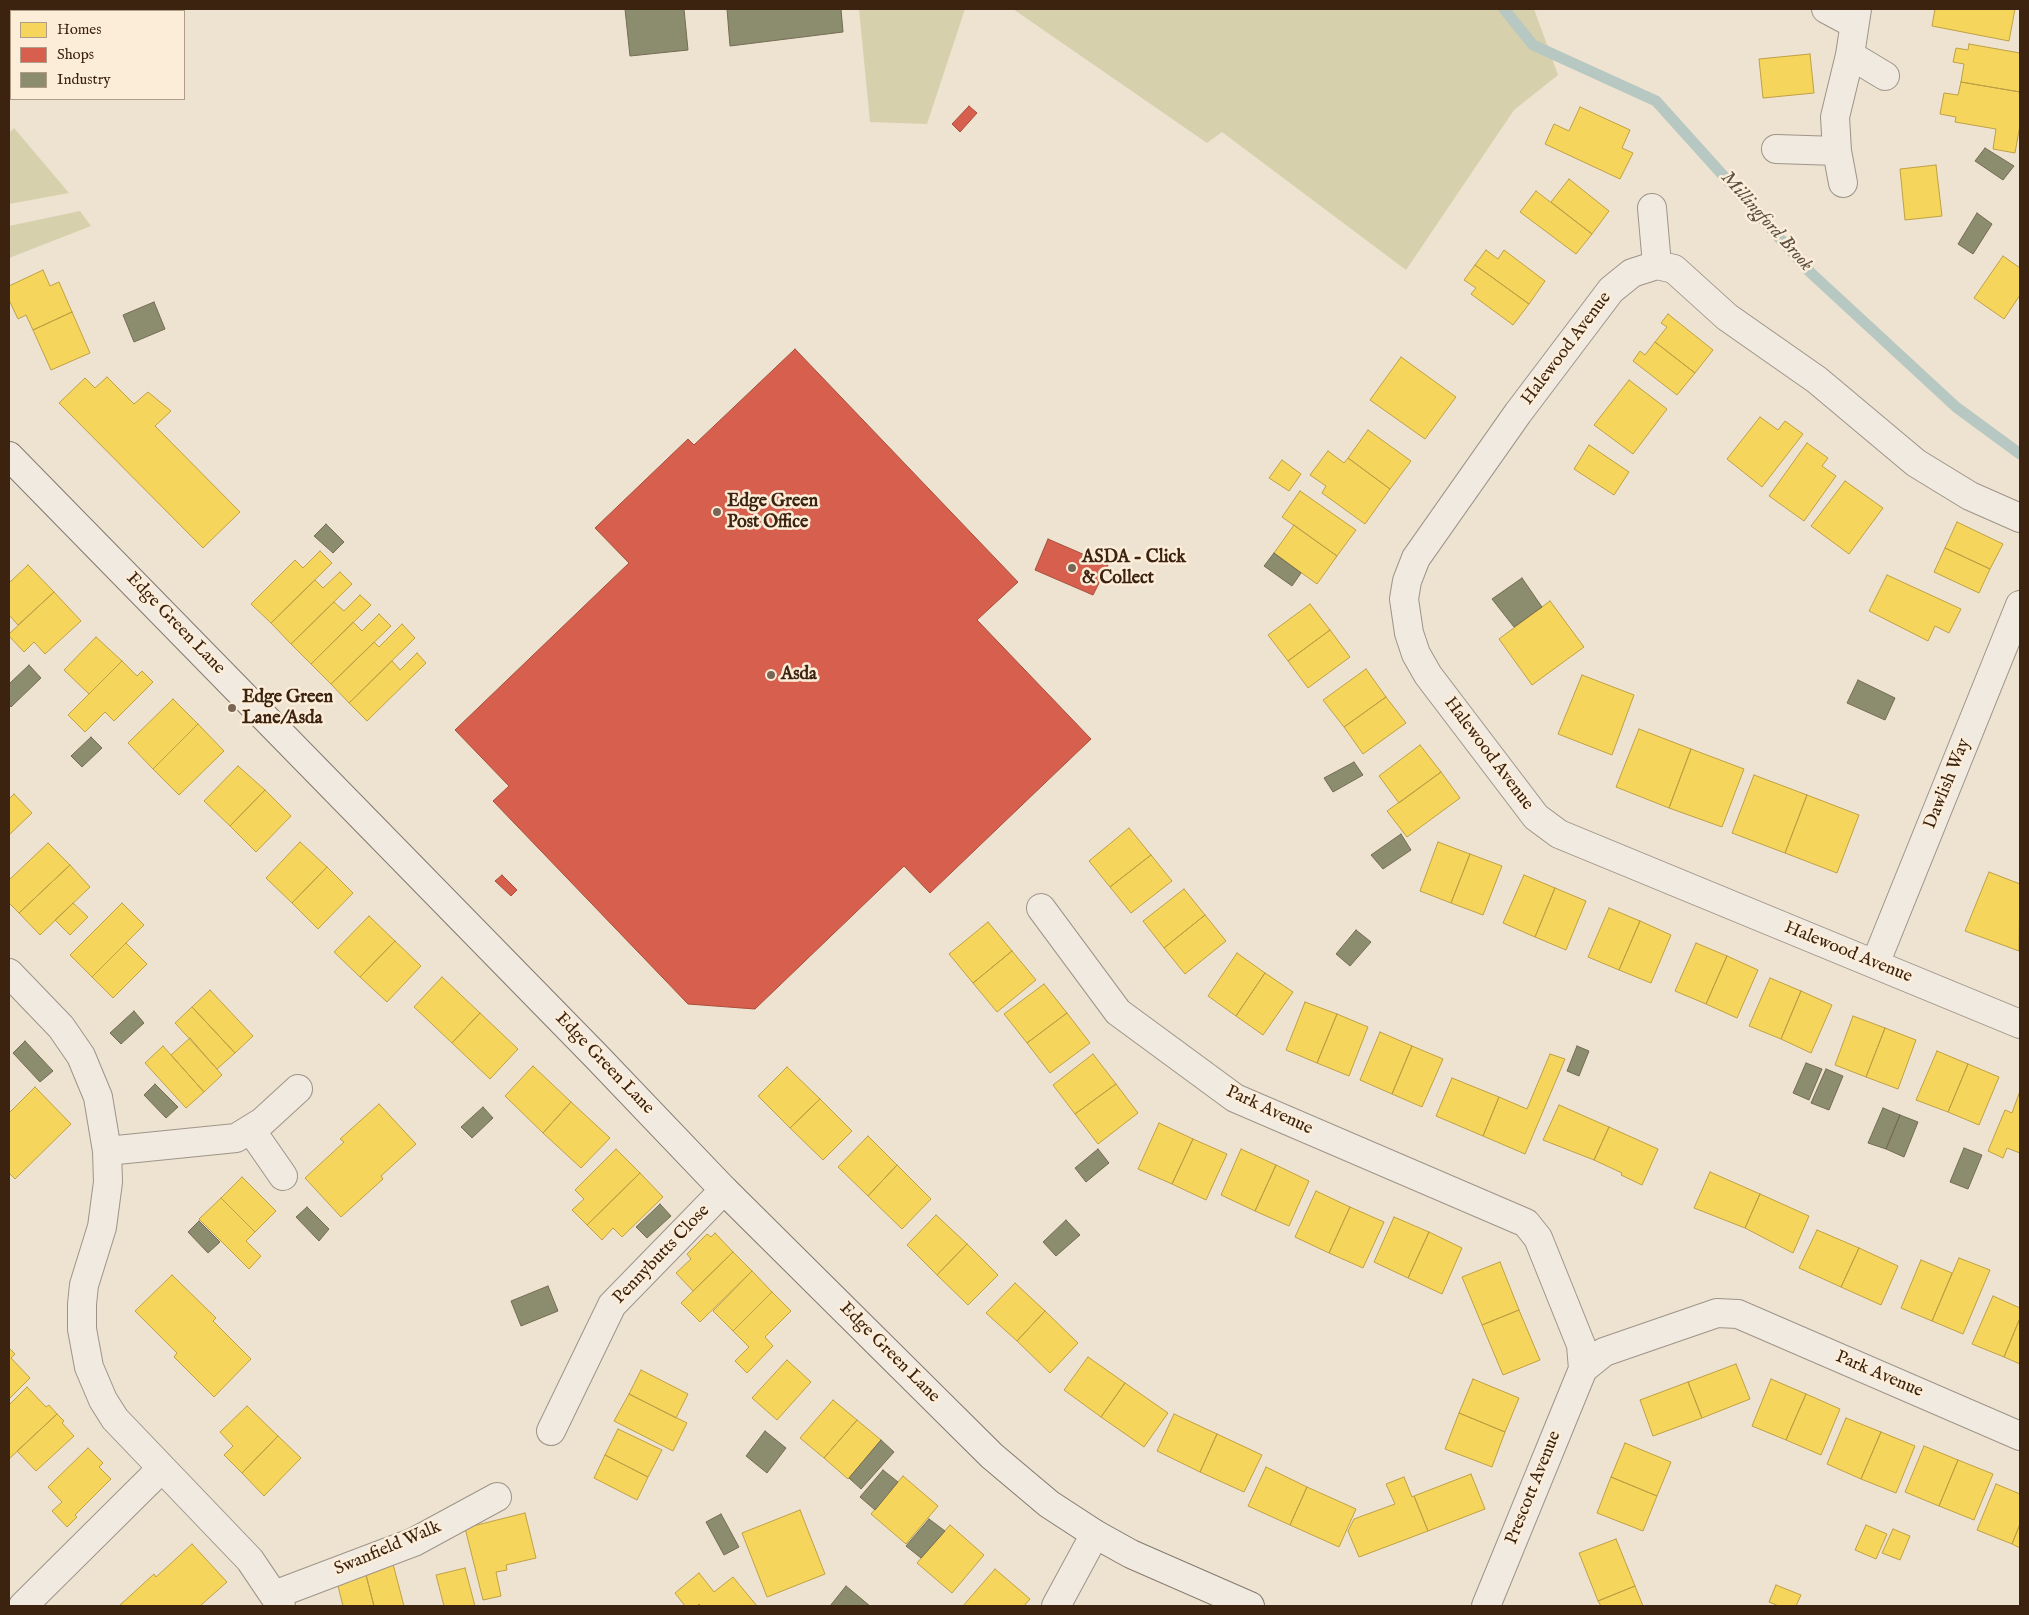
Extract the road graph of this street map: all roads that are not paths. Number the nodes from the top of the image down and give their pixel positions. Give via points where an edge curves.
1 (1826, 9) edge
2 (1856, 17) edge
3 (1850, 56) junction
4 (1885, 76) dead end
5 (1776, 149) dead end
6 (1837, 151) junction
7 (1843, 183) dead end
8 (1652, 208) dead end
9 (1657, 265) junction
10 (9, 456) edge
11 (2020, 518) edge
12 (2020, 605) edge
13 (1041, 908) dead end
14 (1875, 964) junction
15 (9, 973) edge
16 (2020, 1024) edge
17 (298, 1089) dead end
18 (251, 1130) junction
19 (107, 1151) junction
20 (283, 1176) dead end
21 (724, 1190) junction
22 (1526, 1223) joint
23 (1738, 1314) joint
24 (1583, 1369) junction
25 (552, 1431) dead end
26 (2020, 1436) edge
27 (161, 1469) junction
28 (498, 1497) dead end
29 (1095, 1534) junction
30 (278, 1601) edge
31 (23, 1606) edge
32 (1056, 1606) edge
33 (1250, 1606) edge
34 (1486, 1606) edge

1 - 2 street
2 - 3 street
3 - 4 street
3 - 6 street via 1835,117
5 - 6 street
6 - 7 street
8 - 9 street
9 - 11 street via 1674,269 1727,317 1817,380 1916,463 1970,496
9 - 14 street, Halewood Avenue via 1632,273 1611,290 1518,413 1416,558 1404,599 1409,633 1428,675 1536,817 1559,834
10 - 21 street, Edge Green Lane
12 - 14 street, Dawlish Way
13 - 22 street, Park Avenue via 1118,1012 1235,1098
14 - 16 street, Halewood Avenue
15 - 19 street via 61,1027 81,1056 98,1097
17 - 18 street
18 - 19 street via 236,1138
18 - 20 street
19 - 27 street via 108,1182 102,1227 84,1286 82,1329 89,1367 103,1400 114,1419
21 - 25 street, Pennybutts Close via 612,1306
21 - 29 street, Edge Green Lane via 992,1456 1049,1504
22 - 24 street, Prescott Avenue via 1538,1238 1581,1345
23 - 24 street, Prescott Avenue via 1717,1314 1604,1352
23 - 26 street, Park Avenue
24 - 34 street, Prescott Avenue
27 - 30 street via 250,1560
27 - 31 street
28 - 30 street, Swanfield Walk via 414,1542
29 - 32 street
29 - 33 street, Edge Green Lane via 1131,1554

